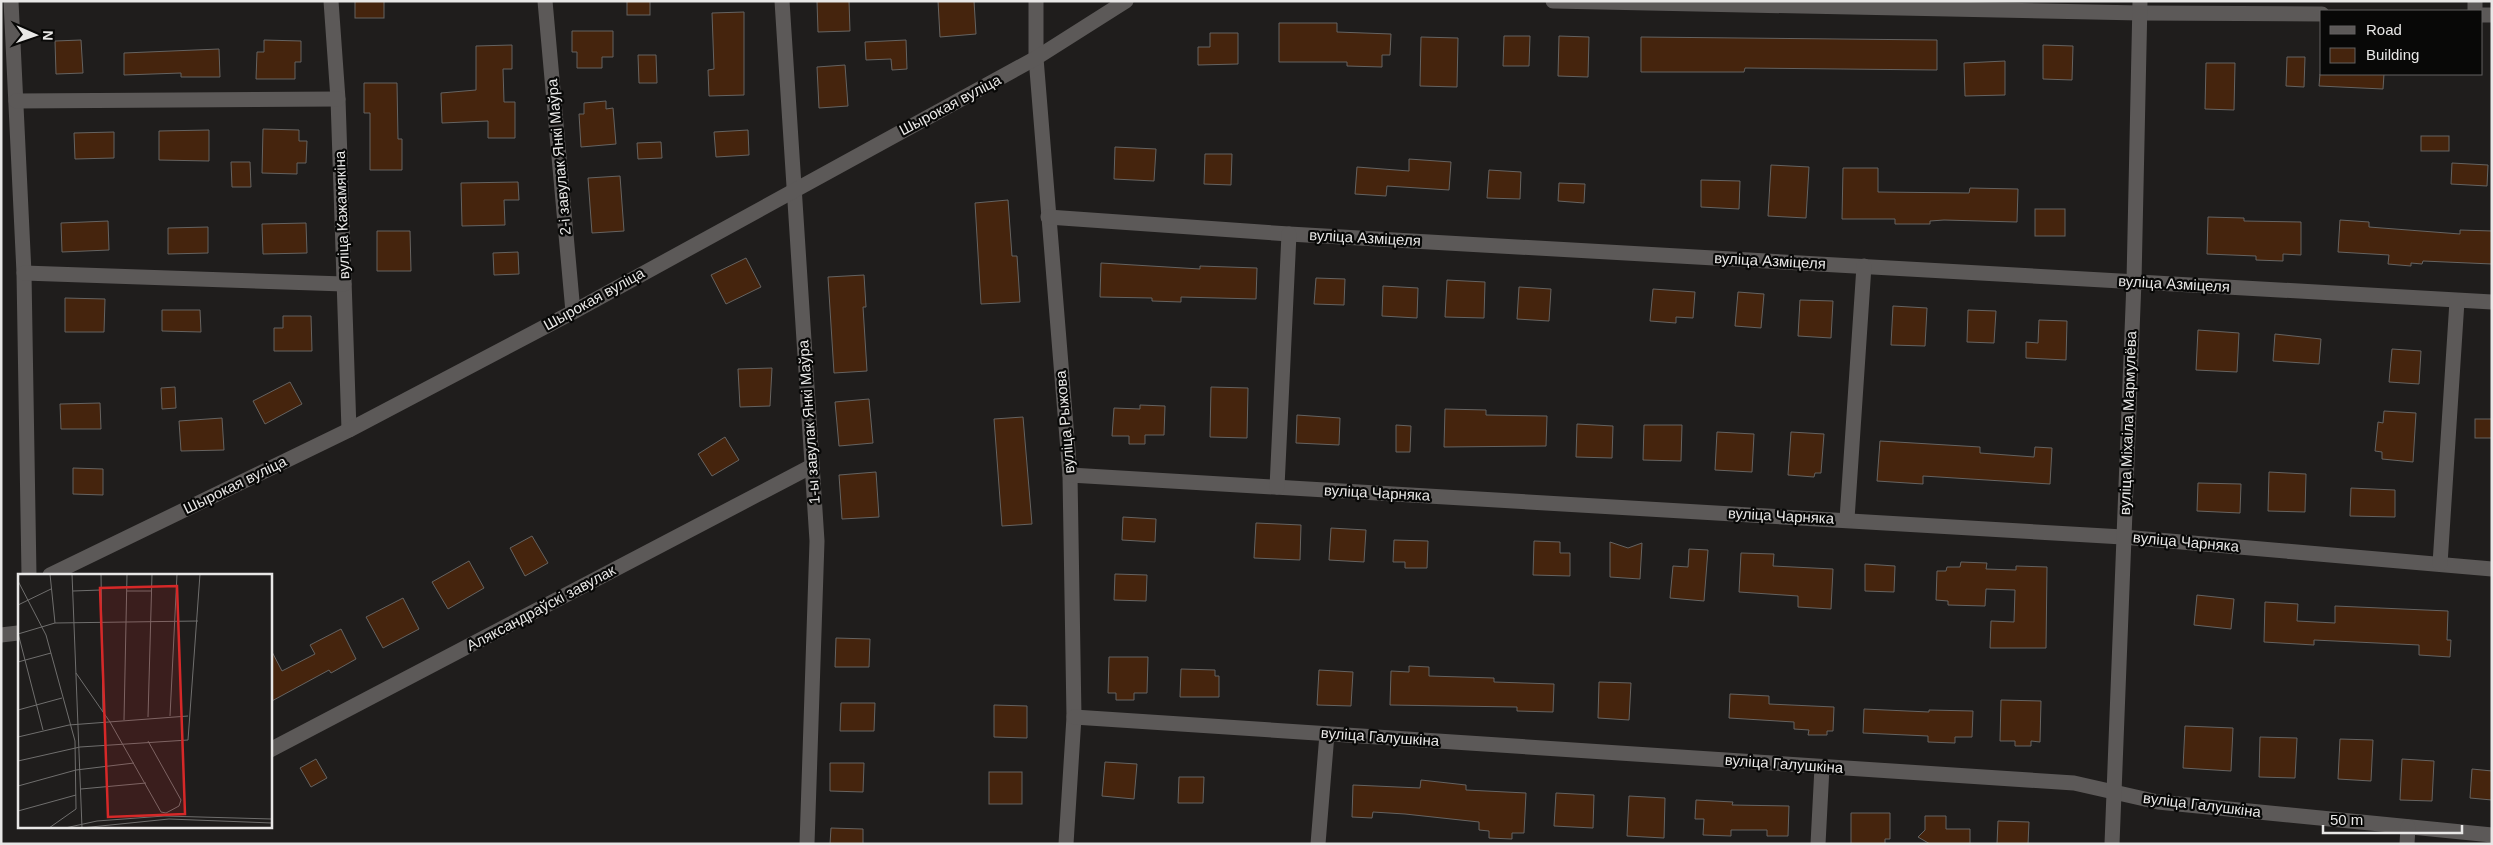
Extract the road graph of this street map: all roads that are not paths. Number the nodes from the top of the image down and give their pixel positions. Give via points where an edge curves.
1 (11, 1) edge
2 (331, 1) edge
3 (545, 1) edge
4 (782, 1) edge
5 (1036, 1) edge
6 (1126, 1) edge
7 (1553, 1) edge
8 (1679, 2) edge
9 (1960, 5) edge
10 (2140, 7) edge
11 (2320, 14) edge
12 (1036, 58) junction
13 (338, 99) junction
14 (16, 100) junction
15 (793, 190) junction
16 (1048, 218) junction
17 (1289, 234) junction
18 (1864, 266) junction
19 (24, 272) junction
20 (2134, 281) junction
21 (344, 284) junction
22 (2457, 301) junction
23 (2492, 302) edge
24 (573, 312) junction
25 (349, 430) junction
26 (812, 466) junction
27 (1070, 475) junction
28 (1277, 487) junction
29 (1847, 519) junction
30 (2123, 537) junction
31 (2440, 564) junction
32 (2492, 569) edge
33 (29, 574) edge
34 (52, 574) edge
35 (18, 632) edge
36 (1, 635) edge
37 (1074, 717) junction
38 (1327, 734) junction
39 (271, 749) edge
40 (1822, 767) junction
41 (2115, 792) junction
42 (2408, 827) junction
43 (2492, 835) edge
44 (807, 844) edge
45 (1066, 844) edge
46 (1318, 844) edge
47 (1818, 844) edge
48 (2112, 844) edge
49 (2407, 844) edge

1 - 14 street
2 - 13 street, вуліца Кажамякіна
3 - 24 street, 2-і завулак Янкі Маўра
4 - 15 street, 1-ы завулак Янкі Маўра
5 - 12 street, вуліца Рыжова
6 - 12 street, Шырокая вуліца
7 - 8 street
8 - 9 street
9 - 10 street
10 - 11 street
10 - 20 street, вуліца Міхаіла Мармулёва
12 - 15 street, Шырокая вуліца
12 - 16 street, вуліца Рыжова
13 - 14 street
13 - 21 street, вуліца Кажамякіна
14 - 19 street
15 - 24 street, Шырокая вуліца
15 - 26 street, 1-ы завулак Янкі Маўра
16 - 17 street, вуліца Азміцеля
16 - 27 street, вуліца Рыжова
17 - 18 street, вуліца Азміцеля
17 - 28 street
18 - 20 street, вуліца Азміцеля
18 - 29 street
19 - 21 street
19 - 33 street
20 - 22 street, вуліца Азміцеля
20 - 30 street, вуліца Міхаіла Мармулёва
21 - 25 street, вуліца Кажамякіна
22 - 23 street, вуліца Азміцеля
22 - 31 street
24 - 25 street, Шырокая вуліца
25 - 34 street, Шырокая вуліца
26 - 39 street, Аляксандраўскі завулак
26 - 44 street, 1-ы завулак Янкі Маўра via 817,541
27 - 28 street, вуліца Чарняка
27 - 37 street, вуліца Рыжова
28 - 29 street, вуліца Чарняка
29 - 30 street, вуліца Чарняка
30 - 31 street, вуліца Чарняка
30 - 41 street, вуліца Міхаіла Мармулёва
31 - 32 street, вуліца Чарняка
35 - 36 street
37 - 38 street, вуліца Галушкіна
37 - 45 street, вуліца Рыжова
38 - 40 street, вуліца Галушкіна
38 - 46 street
40 - 41 street, вуліца Галушкіна via 2074,783
40 - 47 street
41 - 42 street, вуліца Галушкіна via 2158,802
41 - 48 street, вуліца Міхаіла Мармулёва
42 - 43 street, вуліца Галушкіна
42 - 49 street

